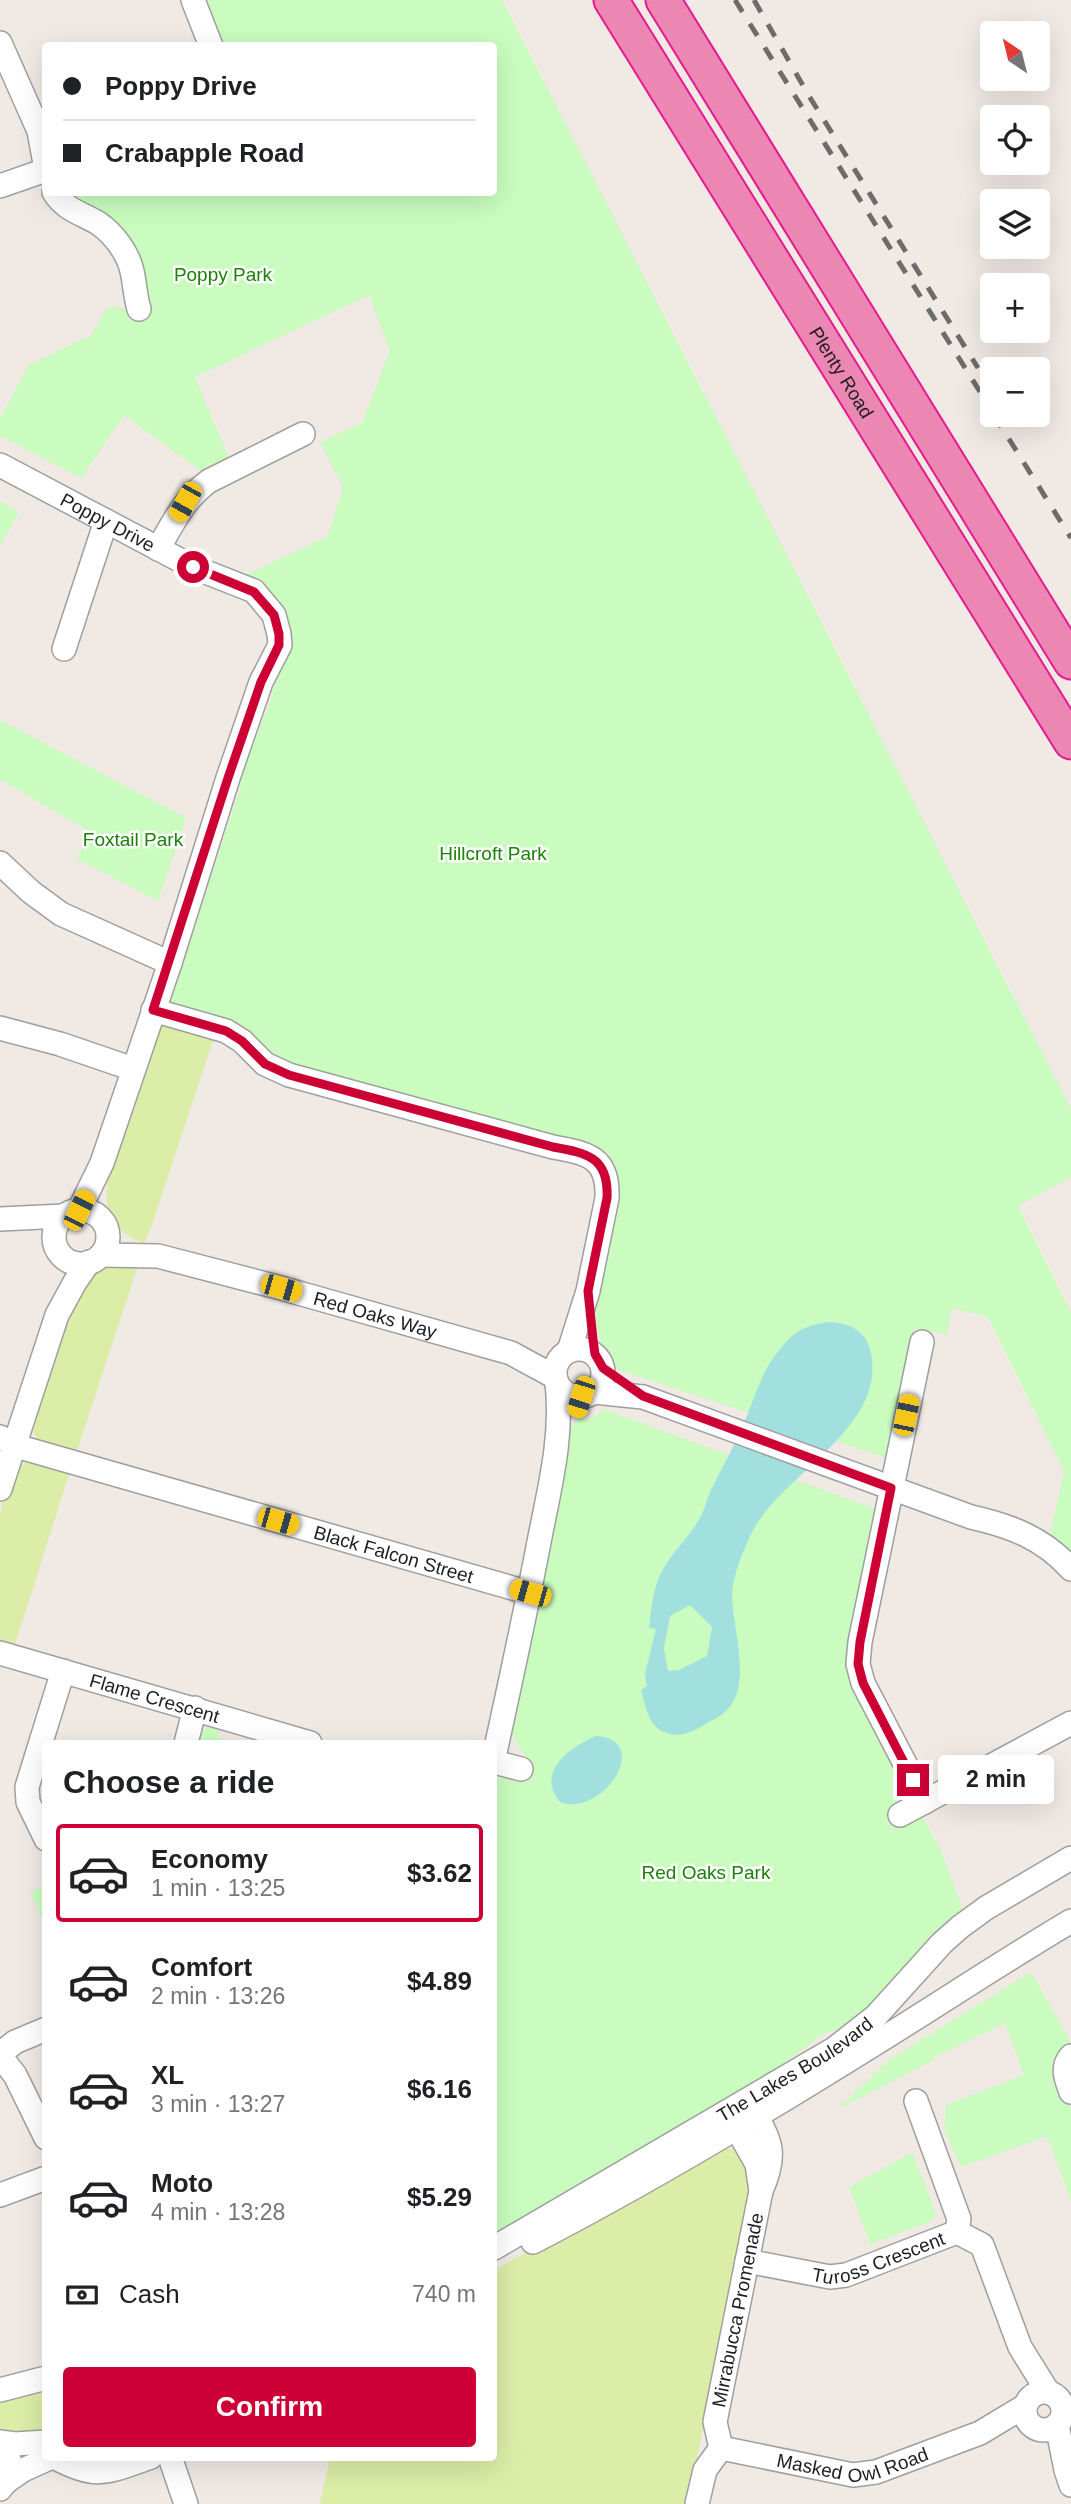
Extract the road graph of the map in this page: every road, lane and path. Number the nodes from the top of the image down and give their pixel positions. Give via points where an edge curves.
1 (193, 0) edge
2 (611, 0) edge
3 (663, 0) edge
4 (209, 42) edge
5 (0, 43) edge
6 (42, 147) edge
7 (42, 170) edge
8 (0, 186) edge
9 (57, 196) edge
10 (139, 309) dead end
11 (305, 435) dead end
12 (0, 465) edge
13 (106, 522) junction
14 (158, 549) junction
15 (64, 649) dead end
16 (1071, 662) edge
17 (1071, 742) edge
18 (0, 863) edge
19 (170, 963) junction
20 (153, 1010) junction
21 (0, 1028) edge
22 (133, 1069) junction
23 (87, 1218) junction
24 (0, 1219) edge
25 (57, 1248) junction
26 (158, 1256) junction
27 (95, 1258) junction
28 (588, 1291) junction
29 (57, 1315) junction
30 (922, 1342) dead end
31 (511, 1353) junction
32 (566, 1353) junction
33 (599, 1361) junction
34 (556, 1380) junction
35 (587, 1394) junction
36 (643, 1396) junction
37 (8, 1440) edge
38 (557, 1447) junction
39 (891, 1488) junction
40 (0, 1489) edge
41 (971, 1517) junction
42 (1071, 1569) edge
43 (1071, 1581) edge
44 (530, 1593) junction
45 (0, 1653) edge
46 (63, 1671) junction
47 (195, 1708) junction
48 (1071, 1723) edge
49 (187, 1740) edge
50 (315, 1740) edge
51 (497, 1743) edge
52 (497, 1763) edge
53 (522, 1769) dead end
54 (925, 1802) junction
55 (900, 1815) dead end
56 (42, 1831) edge
57 (1071, 1858) edge
58 (1071, 1921) edge
59 (925, 1962) junction
60 (969, 1983) junction
61 (41, 2032) edge
62 (1071, 2056) edge
63 (3, 2058) edge
64 (1071, 2092) edge
65 (916, 2101) dead end
66 (743, 2114) junction
67 (42, 2131) edge
68 (42, 2179) edge
69 (0, 2195) edge
70 (957, 2232) junction
71 (497, 2246) edge
72 (497, 2260) edge
73 (747, 2261) junction
74 (42, 2379) edge
75 (0, 2390) edge
76 (1049, 2410) edge
77 (42, 2442) edge
78 (0, 2443) edge
79 (721, 2448) junction
80 (42, 2461) edge
81 (61, 2461) edge
82 (139, 2461) edge
83 (171, 2461) edge
84 (1068, 2477) edge
85 (4, 2485) edge
86 (186, 2504) edge
87 (697, 2504) edge

1 - 4 street
2 - 17 highway, Plenty Road
3 - 16 highway
5 - 6 street
7 - 8 street
9 - 10 street via 63,205 109,232 121,247 132,271
11 - 14 street via 195,491
12 - 13 street, Poppy Drive
13 - 14 street, Poppy Drive
13 - 15 street
14 - 19 street, Poppy Drive via 216,578 267,618 261,682
18 - 19 street via 61,914
19 - 20 street
20 - 22 street
20 - 28 street via 226,1031 265,1064 289,1075 582,1152 594,1159 605,1174 602,1187 607,1198
21 - 22 street
22 - 23 street
23 - 24 street
23 - 25 street via 56,1229
23 - 26 street, Red Oaks Way
23 - 27 street via 108,1239
24 - 25 street
25 - 27 street via 72,1262
25 - 29 street via 61,1289
26 - 27 street, Red Oaks Way
26 - 31 street, Red Oaks Way
27 - 29 street
28 - 32 street
28 - 33 street
29 - 37 street
30 - 39 street
31 - 32 street, Red Oaks Way
31 - 34 street, Red Oaks Way
32 - 33 street via 582,1349
32 - 34 street via 558,1362
33 - 35 street via 602,1381
33 - 36 street
34 - 35 street via 567,1394
34 - 38 street via 560,1407
35 - 36 street
35 - 38 street
36 - 39 street
37 - 40 street
37 - 44 street, Black Falcon Street
38 - 44 street
39 - 41 street
39 - 54 street via 858,1664 866,1690
41 - 42 street via 1013,1527 1035,1538
41 - 43 street via 1032,1548
44 - 51 street
45 - 46 street, Flame Crescent
46 - 47 street, Flame Crescent
46 - 56 street via 27,1787 28,1802
47 - 49 street
47 - 50 street, Flame Crescent
48 - 54 street
52 - 53 street
54 - 55 street
57 - 59 street, The Lakes Boulevard via 986,1909
58 - 60 street, The Lakes Boulevard
59 - 60 street via 937,1984 953,1988
59 - 66 street, The Lakes Boulevard via 853,2036
60 - 66 street, The Lakes Boulevard via 870,2047
61 - 63 street via 14,2055
62 - 64 street via 1065,2075
63 - 67 street
65 - 70 street via 959,2219
66 - 71 street, The Lakes Boulevard
66 - 72 street, The Lakes Boulevard via 609,2200
66 - 73 street, Mirrabucca Promenade via 767,2135 772,2158
68 - 69 street
70 - 73 street, Tuross Crescent via 846,2275 830,2277
70 - 76 street, Tuross Crescent via 982,2245
73 - 79 street, Mirrabucca Promenade via 715,2422
74 - 75 street
76 - 79 street, Masked Owl Road via 876,2472 853,2475
76 - 84 street, Tuross Crescent
77 - 78 street
78 - 85 street via 8,2453 11,2472
79 - 87 street via 705,2470
80 - 85 street
81 - 82 street via 77,2469 104,2472
83 - 86 street

